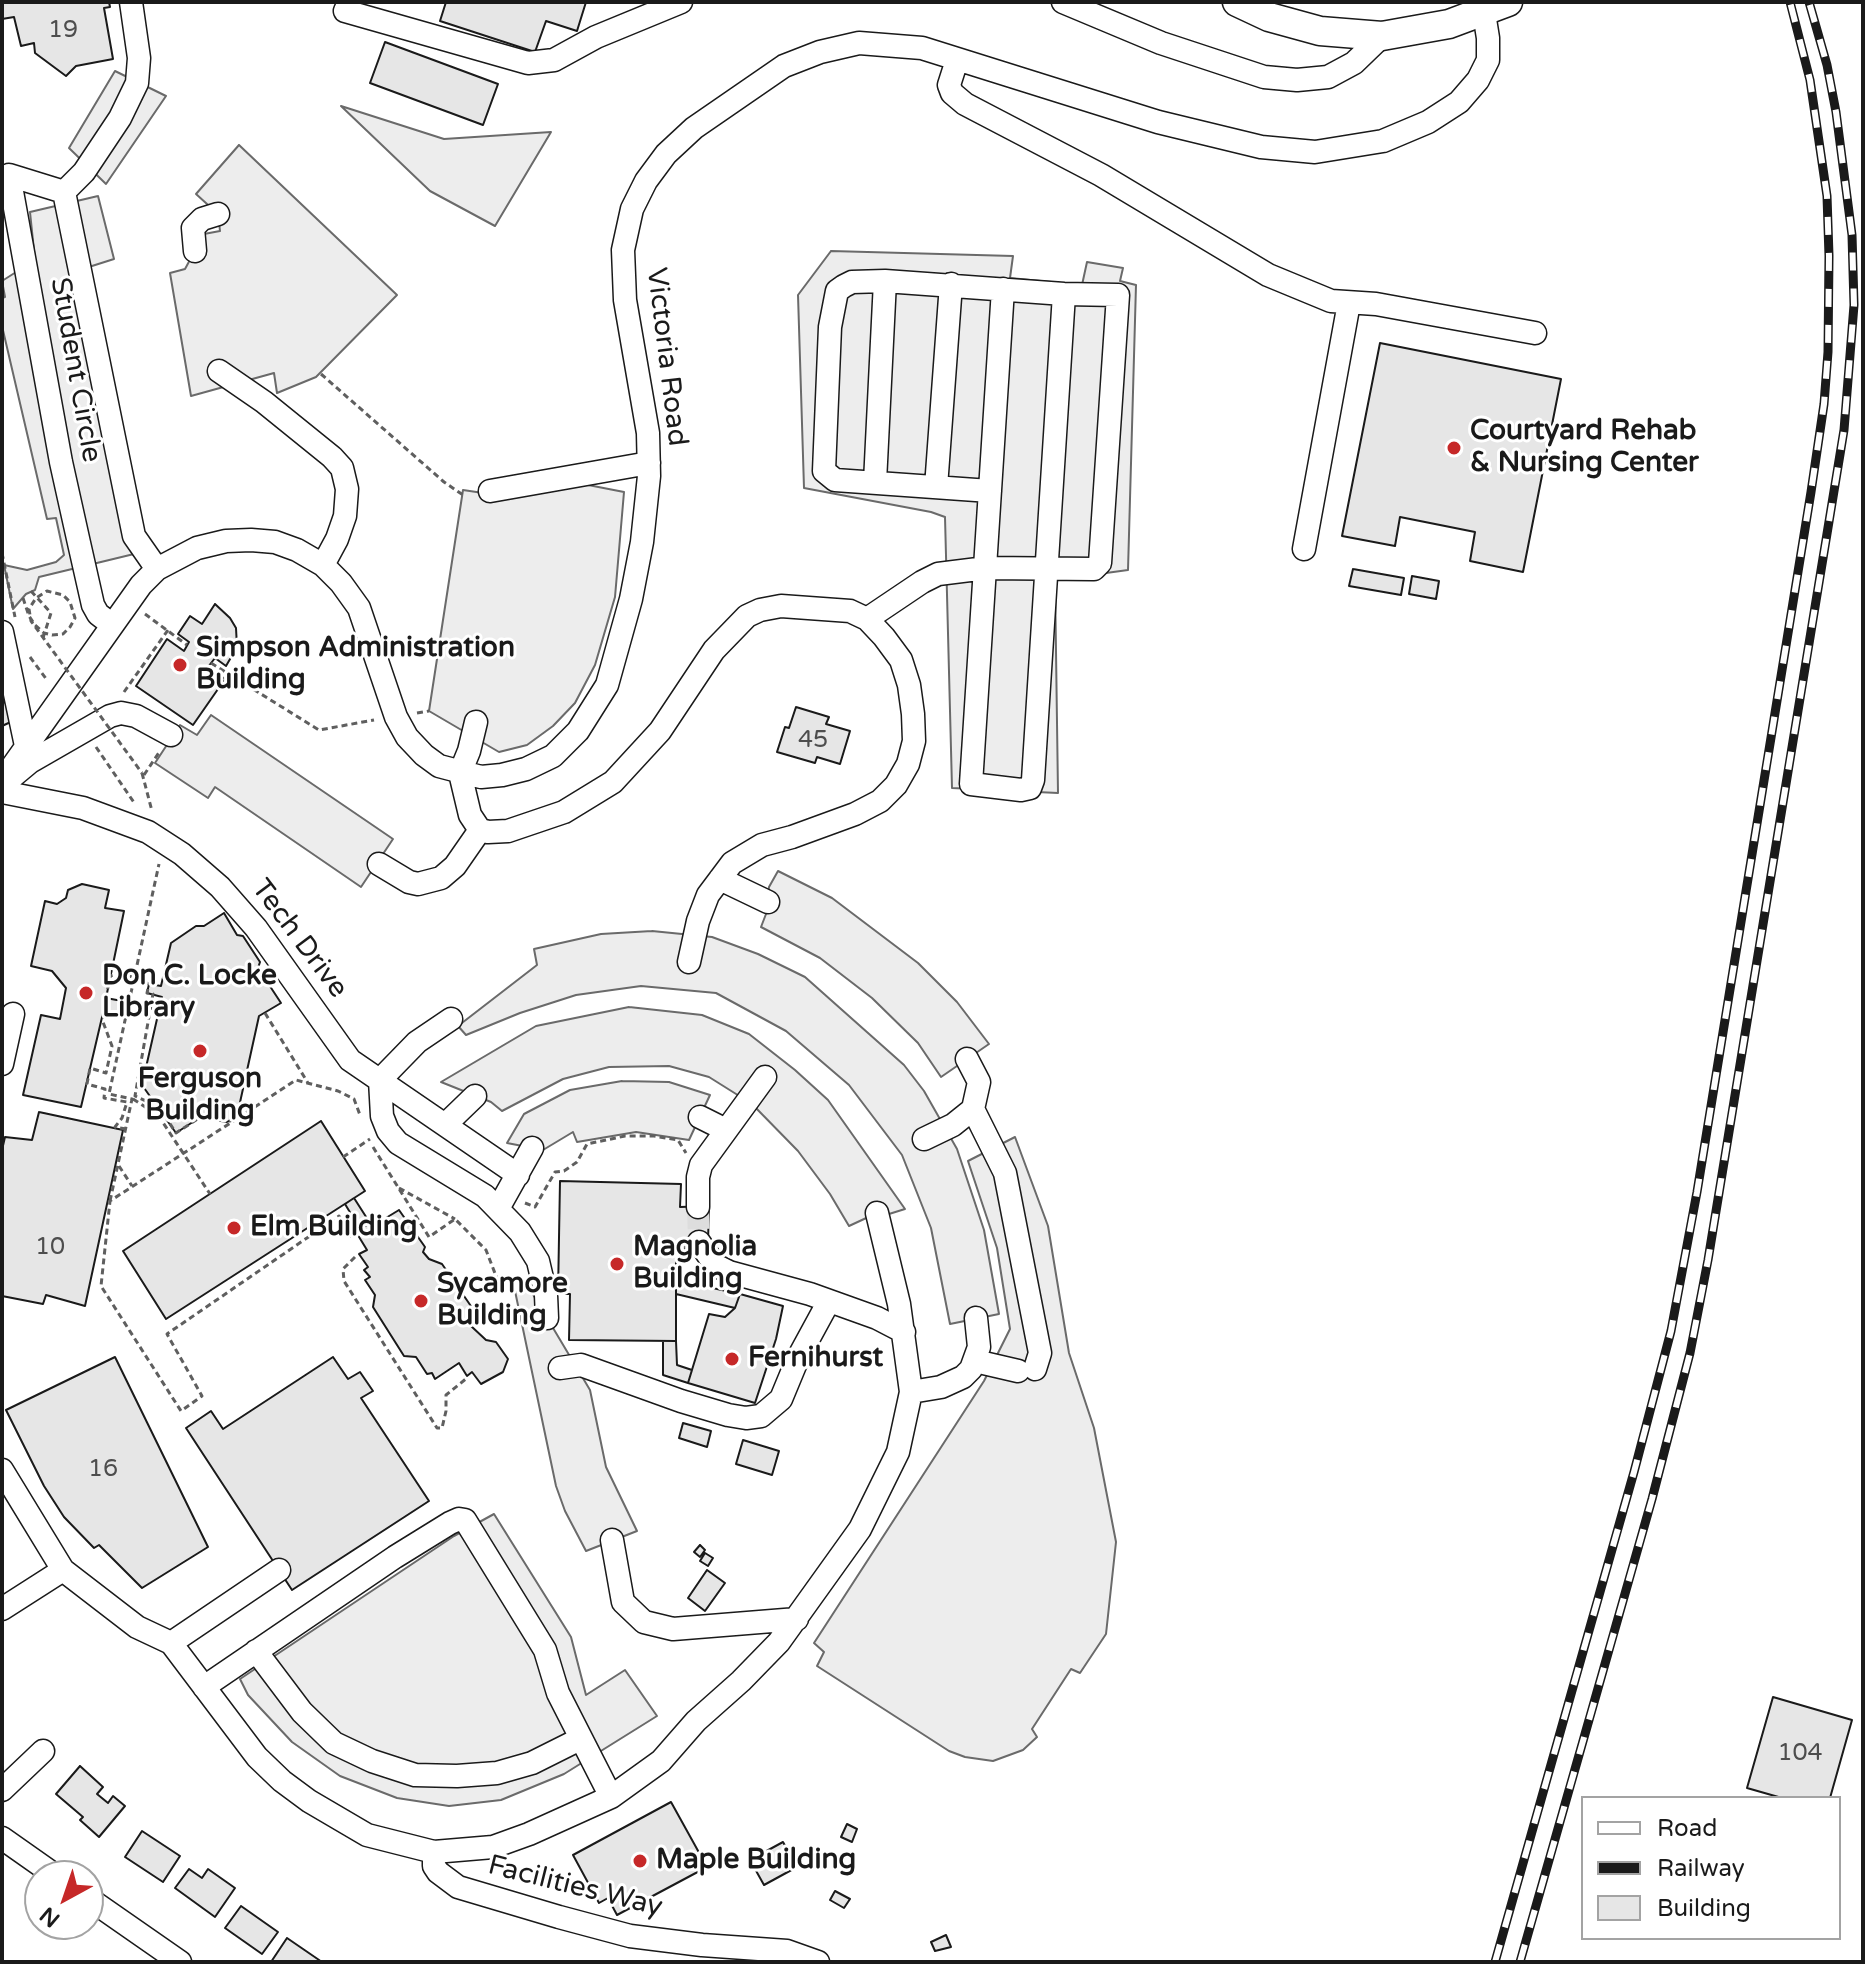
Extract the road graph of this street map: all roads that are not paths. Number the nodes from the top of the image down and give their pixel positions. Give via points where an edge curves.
1 (131, 2) edge
2 (349, 2) edge
3 (681, 2) edge
4 (1063, 2) edge
5 (1237, 2) edge
6 (1496, 8) edge
7 (1382, 36) junction
8 (957, 60) junction
9 (64, 192) junction
10 (218, 214) dead end
11 (195, 251) dead end
12 (885, 281) junction
13 (951, 284) junction
14 (1003, 289) junction
15 (1064, 294) junction
16 (1349, 303) junction
17 (1535, 333) dead end
18 (219, 371) dead end
19 (649, 463) junction
20 (875, 482) junction
21 (936, 487) junction
22 (490, 491) dead end
23 (990, 491) junction
24 (1304, 549) dead end
25 (323, 565) junction
26 (986, 568) junction
27 (157, 569) junction
28 (1046, 569) junction
29 (867, 619) junction
30 (111, 624) junction
31 (9, 626) edge
32 (476, 722) dead end
33 (171, 735) dead end
34 (26, 746) junction
35 (460, 773) junction
36 (2, 783) edge
37 (2, 792) edge
38 (480, 830) junction
39 (379, 864) dead end
40 (720, 879) junction
41 (768, 902) dead end
42 (689, 962) dead end
43 (13, 1014) dead end
44 (451, 1019) dead end
45 (967, 1059) dead end
46 (2, 1064) edge
47 (765, 1077) dead end
48 (380, 1080) junction
49 (475, 1096) dead end
50 (973, 1109) junction
51 (700, 1117) dead end
52 (446, 1124) junction
53 (726, 1130) junction
54 (924, 1139) dead end
55 (532, 1148) dead end
56 (518, 1175) junction
57 (499, 1207) junction
58 (698, 1207) tunnel mouth
59 (877, 1213) dead end
60 (699, 1242) tunnel mouth
61 (829, 1301) junction
62 (547, 1318) dead end
63 (976, 1318) dead end
64 (904, 1332) junction
65 (975, 1361) junction
66 (560, 1368) dead end
67 (911, 1392) junction
68 (2, 1470) edge
69 (612, 1540) dead end
70 (63, 1570) junction
71 (279, 1570) dead end
72 (2, 1609) edge
73 (797, 1619) junction
74 (171, 1643) junction
75 (256, 1651) junction
76 (204, 1687) junction
77 (580, 1739) junction
78 (43, 1751) dead end
79 (2, 1790) edge
80 (611, 1797) junction
81 (2, 1838) edge
82 (434, 1852) junction
83 (33, 1860) edge
84 (104, 1909) edge
85 (180, 1962) edge
86 (818, 1962) edge

1 - 9 street via 137,83 84,172
2 - 3 street via 345,11 528,63 554,60
4 - 7 street via 1161,43 1264,77 1328,77 1354,63
5 - 7 main road via 1320,31
6 - 7 main road via 1425,30
6 - 8 street, Victoria Road via 1488,60 1459,102 1383,141 1315,152 1261,147 1158,122
8 - 16 street via 949,85 965,104 1101,175 1268,275
8 - 19 street, Victoria Road via 922,48 877,43 820,52 764,77 666,154 632,209 623,250 625,300
9 - 27 street, Student Circle via 134,536
9 - 30 street, Student Circle via 9,175 93,605
10 - 11 street via 193,228
12 - 13 street
12 - 20 street
12 - 20 street via 852,282 837,291 827,369 824,471 835,480
13 - 14 street
13 - 21 street
14 - 15 street
14 - 23 street
15 - 28 street
15 - 28 street via 1118,295 1100,563 1094,569
16 - 17 street
16 - 24 street
18 - 25 street via 342,468 345,516
19 - 22 street
19 - 35 street, Victoria Road via 631,599 607,685 592,711 553,756 526,769 481,777
20 - 21 street
21 - 23 street
23 - 26 street
25 - 27 street, Victoria Road via 275,542 251,540 197,548
25 - 35 street, Victoria Road via 359,608 390,703 407,737 439,766
26 - 28 street
26 - 28 street via 971,784 1021,790 1030,788 1033,780
26 - 29 street via 938,574
27 - 30 street, Victoria Road
29 - 38 street via 850,611 781,606 747,616 714,650 660,731 613,782 546,820 499,833
29 - 40 street via 901,660 909,685 914,741 908,764 880,801 762,845 732,863
30 - 34 street, Victoria Road
31 - 34 street
32 - 35 street
33 - 36 street via 136,716 110,716
34 - 36 street, Victoria Road
35 - 38 street via 470,815
37 - 48 street, Tech Drive via 83,808 163,840 182,854 235,902 278,954 350,1060
38 - 39 street via 441,878 409,882
40 - 41 street
40 - 42 street via 698,921
43 - 46 street
44 - 48 street via 417,1042
45 - 50 street via 979,1082
47 - 53 street
48 - 52 street, Tech Drive
48 - 57 street via 382,1116 398,1143
49 - 52 street
50 - 54 street
50 - 65 street via 1005,1173 1040,1353 1027,1370
51 - 53 street
52 - 56 street, Tech Drive
53 - 58 street via 701,1165
55 - 56 street
56 - 57 street
57 - 62 street via 538,1261
59 - 64 street
60 - 61 street via 708,1258 729,1272
61 - 64 street
61 - 66 street via 781,1399 761,1416 728,1415 581,1365
63 - 65 street
64 - 67 street
65 - 67 street via 955,1381
67 - 73 street via 903,1439 886,1481 860,1529
68 - 70 street
69 - 73 street via 623,1602 644,1622 673,1629
70 - 72 street
70 - 74 street via 137,1627
71 - 74 street
73 - 80 street via 661,1761
74 - 76 street
75 - 76 street
75 - 77 street via 302,1712 334,1743 415,1775 497,1773 532,1763
75 - 77 street via 395,1557 450,1523 465,1520 545,1650
76 - 82 street via 257,1757 309,1801 367,1835
77 - 80 street
78 - 79 street
80 - 82 street via 493,1847
81 - 83 street
82 - 86 street, Facilities Way via 438,1872 458,1887 544,1913 630,1936 787,1951
84 - 85 street

